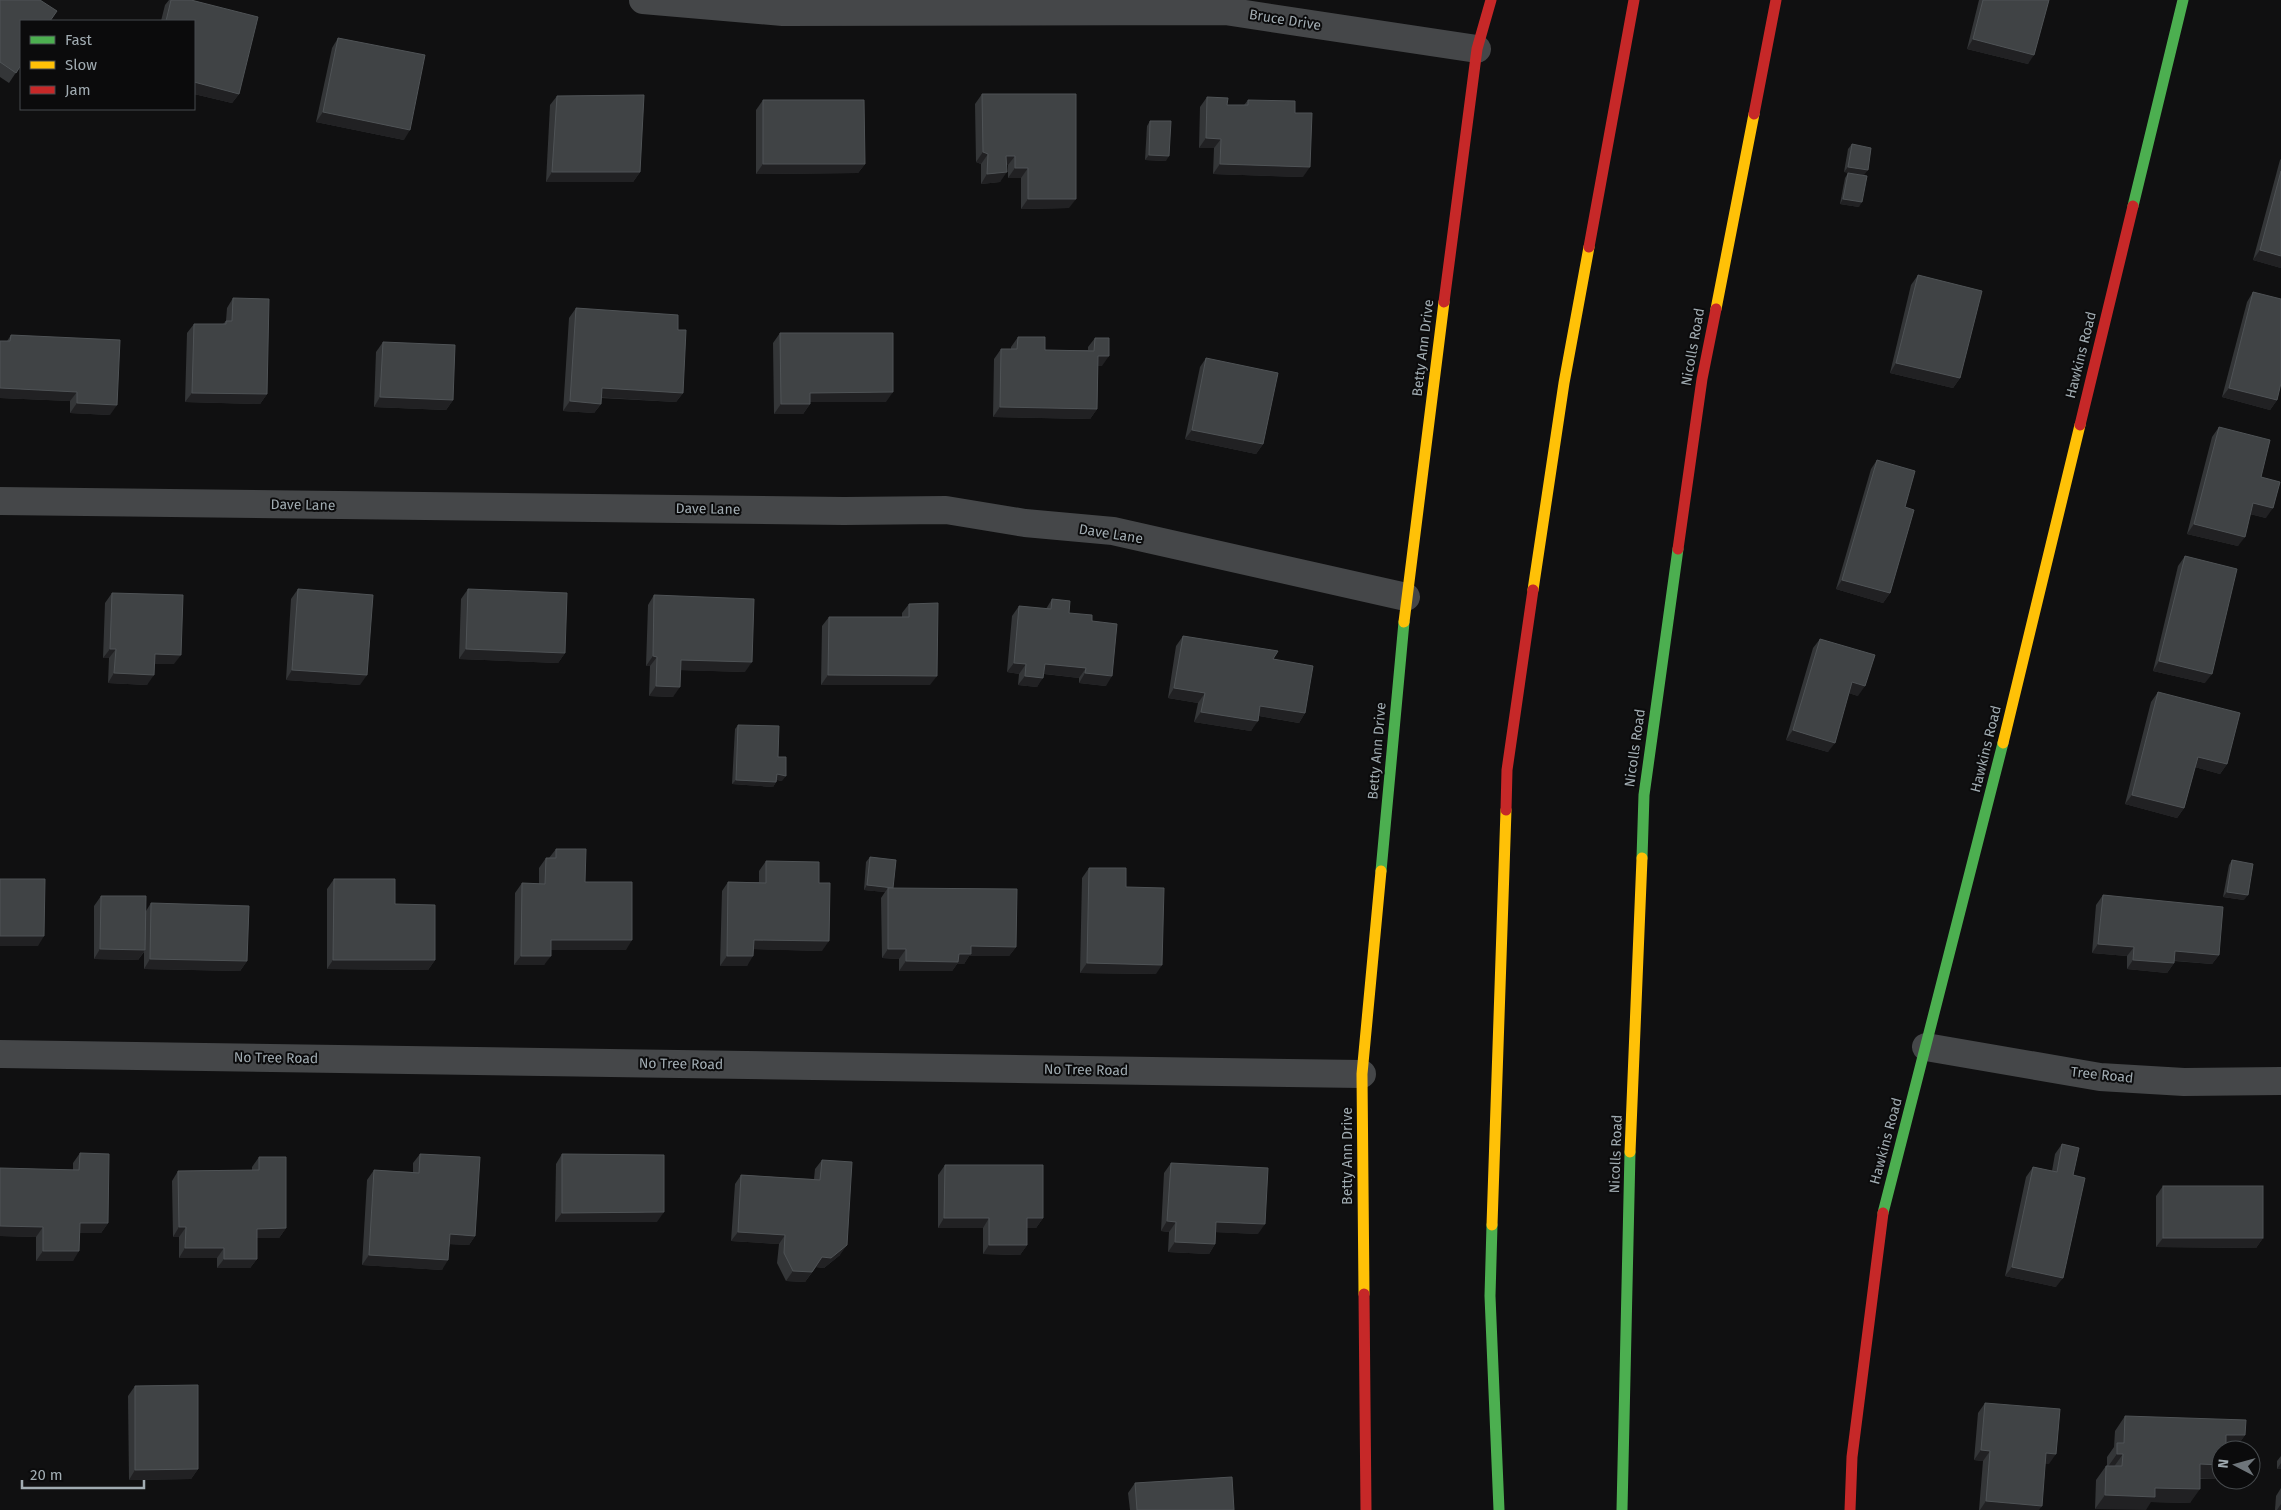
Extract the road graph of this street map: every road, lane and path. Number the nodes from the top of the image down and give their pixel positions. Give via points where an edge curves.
1 (642, 0) edge
2 (1491, 0) edge
3 (1634, 0) edge
4 (1776, 0) edge
5 (2183, 0) edge
6 (1477, 49) junction
7 (0, 501) edge
8 (1406, 598) junction
9 (1926, 1047) junction
10 (0, 1054) edge
11 (1362, 1074) junction
12 (2281, 1081) edge
13 (1366, 1510) edge
14 (1499, 1510) edge
15 (1622, 1510) edge
16 (1850, 1510) edge

1 - 6 street, Bruce Drive via 783,12 1225,11
2 - 6 main road, Betty Ann Drive
3 - 14 main road via 1564,382 1507,770 1490,1296
4 - 15 main road, Nicolls Road via 1702,379 1644,795 1630,1164
5 - 9 main road, Hawkins Road via 1970,879
6 - 8 main road, Betty Ann Drive
7 - 8 street, Dave Lane via 946,510 1025,523 1113,532
8 - 11 main road, Betty Ann Drive
9 - 12 street, Tree Road via 2100,1077 2184,1082
9 - 16 main road, Hawkins Road via 1884,1208 1852,1457
10 - 11 street, No Tree Road
11 - 13 main road, Betty Ann Drive

